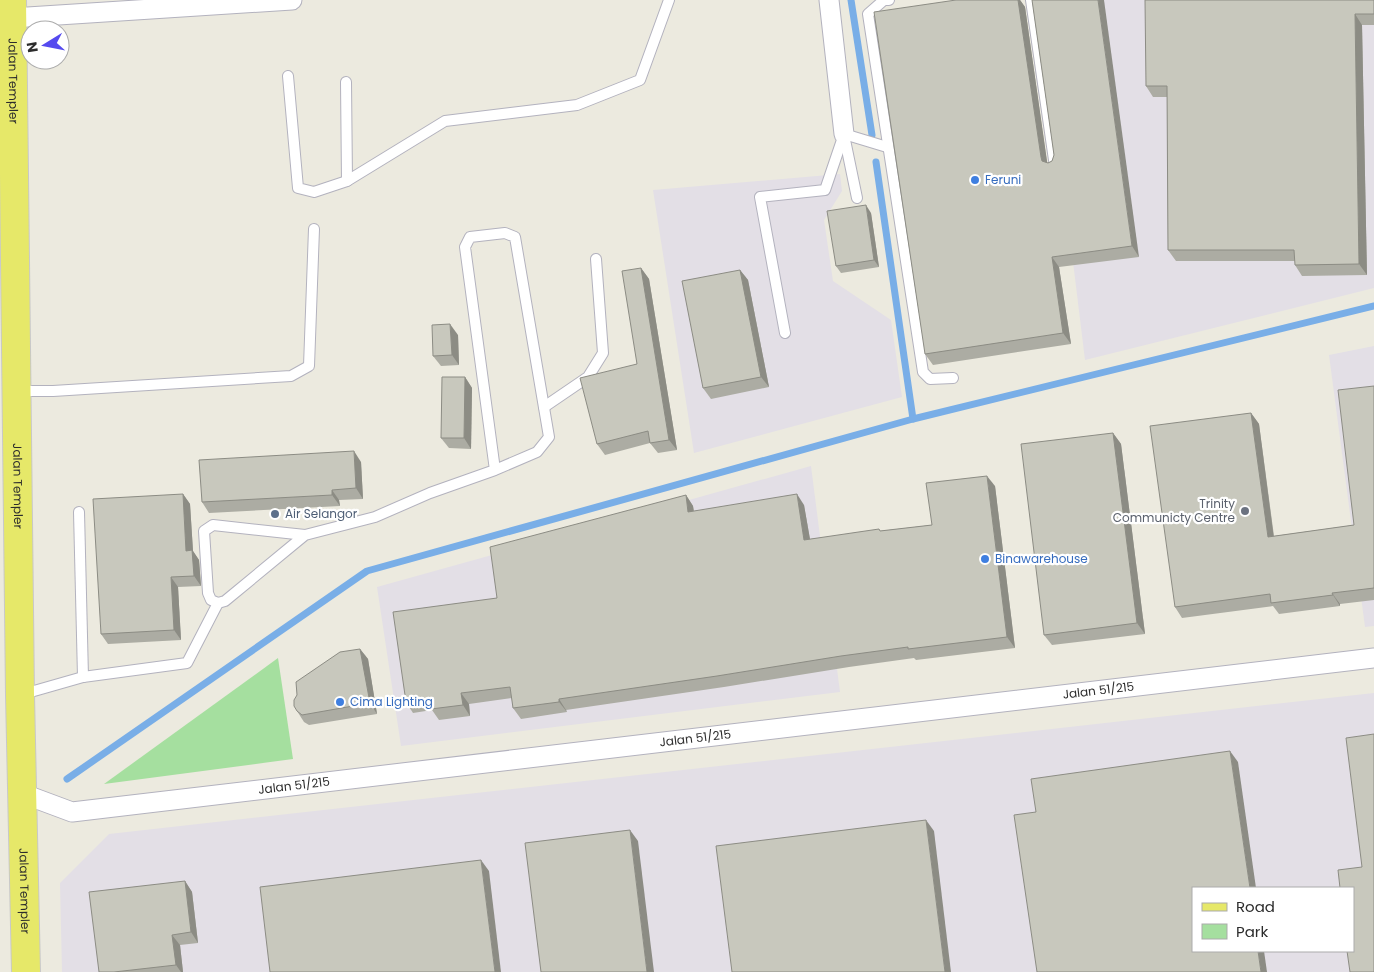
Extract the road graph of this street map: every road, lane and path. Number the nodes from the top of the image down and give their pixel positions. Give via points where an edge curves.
1 (292, 0) edge
2 (669, 0) edge
3 (829, 0) edge
4 (888, 0) edge
5 (1031, 0) edge
6 (267, 1) edge
7 (12, 9) edge
8 (288, 76) dead end
9 (346, 82) dead end
10 (844, 134) junction
11 (887, 147) junction
12 (1055, 167) edge
13 (347, 181) junction
14 (857, 198) dead end
15 (314, 229) dead end
16 (596, 259) dead end
17 (785, 333) dead end
18 (953, 378) dead end
19 (16, 391) junction
20 (544, 407) junction
21 (495, 470) junction
22 (8, 479) edge
23 (80, 512) dead end
24 (305, 535) junction
25 (218, 603) junction
26 (1374, 658) edge
27 (83, 677) junction
28 (20, 695) junction
29 (22, 793) junction
30 (26, 972) edge

1 - 6 street
2 - 13 lane via 640,80 577,105 445,121
3 - 10 street
4 - 11 lane via 868,14
5 - 12 lane
6 - 7 street
7 - 19 main road, Jalan Templer
8 - 13 lane via 298,188 314,192
9 - 13 lane
10 - 11 lane
10 - 14 lane
10 - 17 lane via 825,190 760,197
11 - 18 lane via 923,372 930,379
15 - 19 lane via 309,366 291,376
16 - 20 lane via 603,353 588,377
19 - 22 main road, Jalan Templer
20 - 21 lane via 549,437 537,452
20 - 21 lane via 515,237 505,233 470,237 465,247
21 - 24 lane via 375,517
22 - 28 main road, Jalan Templer
23 - 27 lane
24 - 25 lane via 226,601
24 - 25 lane via 213,525 204,532 208,593 211,600
25 - 27 lane via 187,663
26 - 29 street, Jalan 51/215 via 72,812
27 - 28 lane
28 - 29 main road, Jalan Templer
29 - 30 main road, Jalan Templer

